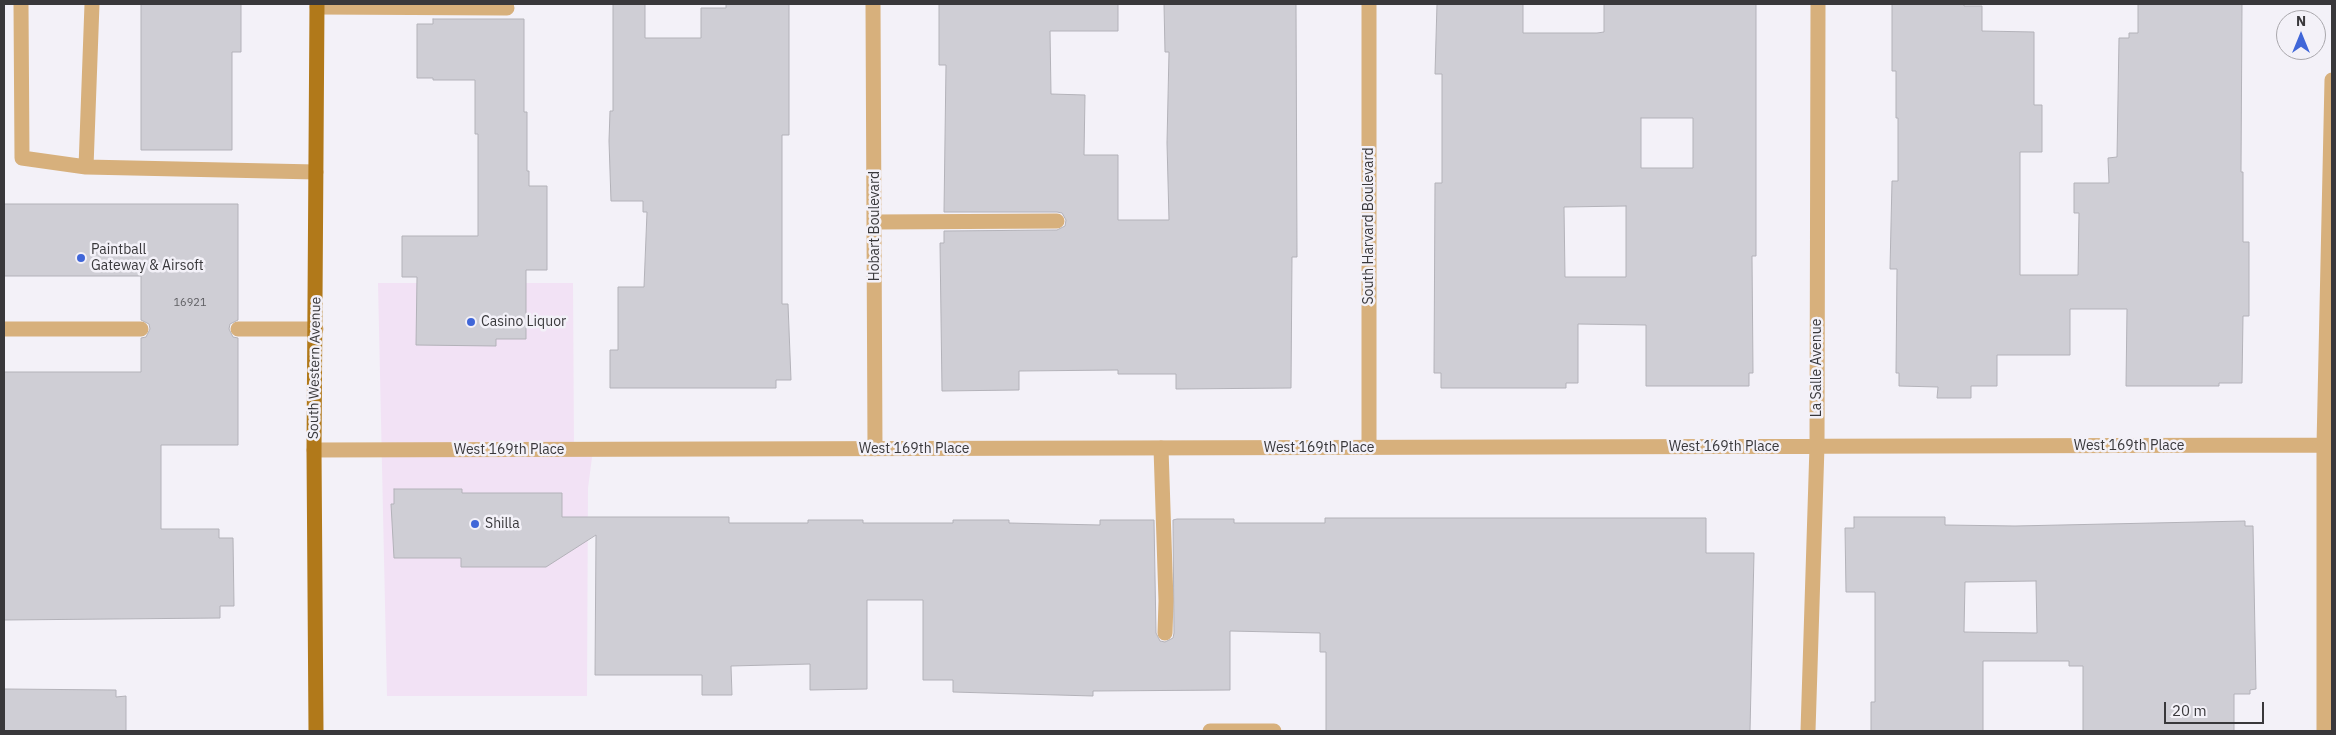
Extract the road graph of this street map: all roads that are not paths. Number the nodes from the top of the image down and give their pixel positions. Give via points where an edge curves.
1 (21, 4) edge
2 (92, 4) edge
3 (873, 4) edge
4 (1368, 4) edge
5 (1818, 4) edge
6 (317, 5) edge
7 (507, 8) dead end
8 (2332, 80) edge
9 (86, 167) junction
10 (316, 172) junction
11 (1057, 221) dead end
12 (875, 222) junction
13 (4, 329) edge
14 (141, 329) dead end
15 (238, 329) dead end
16 (316, 329) junction
17 (2324, 445) junction
18 (1817, 446) junction
19 (1368, 447) junction
20 (1161, 448) junction
21 (875, 449) junction
22 (314, 450) junction
23 (1165, 633) dead end
24 (316, 731) edge
25 (1210, 731) edge
26 (1274, 731) edge
27 (1808, 731) edge
28 (2324, 731) edge

1 - 9 street via 22,158
2 - 9 street
3 - 12 street, Hobart Boulevard
4 - 19 street, South Harvard Boulevard
5 - 18 street, La Salle Avenue
6 - 7 street
6 - 10 main road, South Western Avenue
8 - 17 street
9 - 10 street
10 - 16 main road, South Western Avenue
11 - 12 street
12 - 21 street, Hobart Boulevard
13 - 14 street
15 - 16 street
16 - 22 main road, South Western Avenue
17 - 18 street, West 169th Place
17 - 28 street
18 - 19 street, West 169th Place
18 - 27 street, La Salle Avenue
19 - 20 street, West 169th Place
20 - 21 street, West 169th Place
20 - 23 street
21 - 22 street, West 169th Place
22 - 24 main road, South Western Avenue
25 - 26 street

